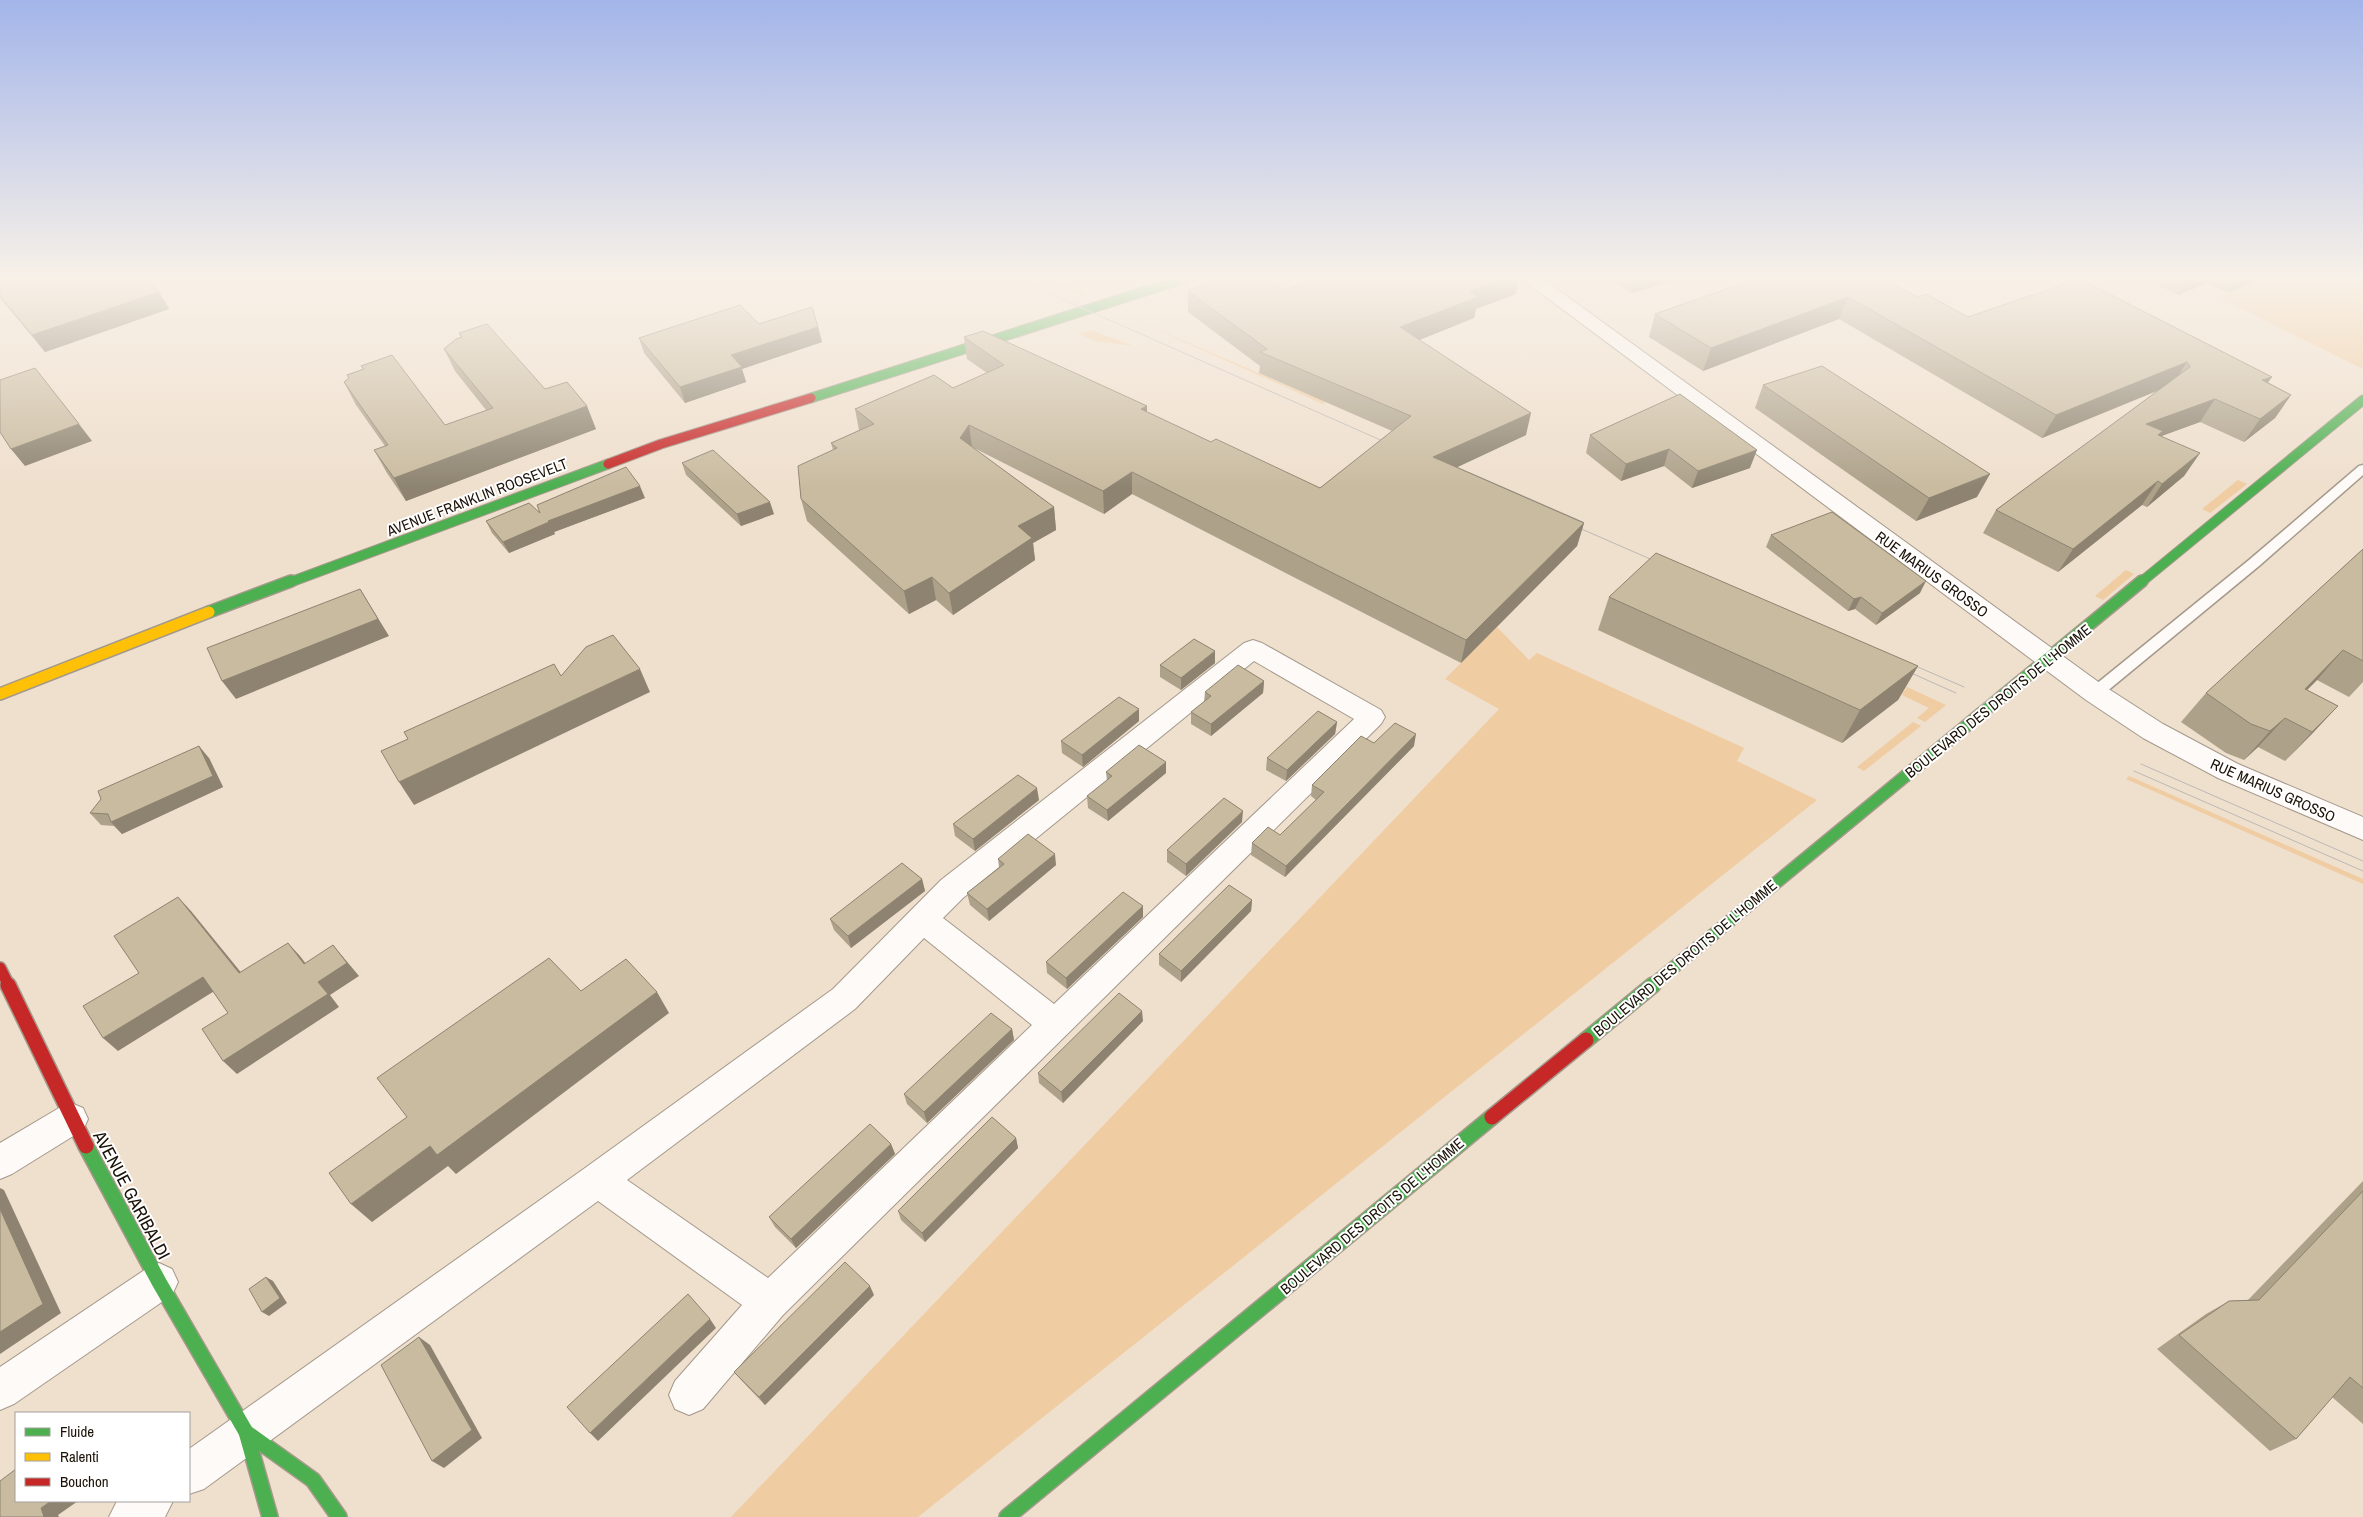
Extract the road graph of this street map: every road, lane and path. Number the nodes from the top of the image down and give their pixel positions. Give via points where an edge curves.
1 (979, 347) edge
2 (986, 347) edge
3 (1623, 347) edge
4 (973, 349) junction
5 (2363, 400) edge
6 (2363, 469) edge
7 (2048, 660) junction
8 (2095, 693) junction
9 (0, 694) edge
10 (2363, 830) edge
11 (923, 919) junction
12 (0, 968) edge
13 (1056, 1024) junction
14 (71, 1119) junction
15 (0, 1162) edge
16 (598, 1180) junction
17 (159, 1282) junction
18 (770, 1302) junction
19 (0, 1390) edge
20 (689, 1394) dead end
21 (246, 1432) junction
22 (190, 1473) edge
23 (151, 1502) edge
24 (130, 1517) edge
25 (270, 1517) edge
26 (338, 1517) edge
27 (1007, 1517) edge

1 - 4 main road, AVENUE FRANKLIN ROOSEVELT
2 - 4 main road, AVENUE FRANKLIN ROOSEVELT
3 - 7 street, RUE MARIUS GROSSO
4 - 9 main road, AVENUE FRANKLIN ROOSEVELT via 661,444 131,641
5 - 7 main road, BOULEVARD DES DROITS DE L'HOMME
6 - 8 lane
7 - 8 street, RUE MARIUS GROSSO
7 - 27 main road, BOULEVARD DES DROITS DE L'HOMME, bridge
8 - 10 street, RUE MARIUS GROSSO via 2153,731 2228,771
11 - 13 street
11 - 13 street via 952,889 1253,649 1372,717
11 - 16 street via 844,999
12 - 14 main road, AVENUE GARIBALDI
13 - 18 street
14 - 15 street
14 - 17 main road, AVENUE GARIBALDI
16 - 18 street
16 - 21 street
17 - 19 street
17 - 21 main road, AVENUE GARIBALDI
18 - 20 street
21 - 22 street
21 - 25 main road, AVENUE GARIBALDI
21 - 26 main road, AVENUE GARIBALDI via 313,1480
23 - 24 street

